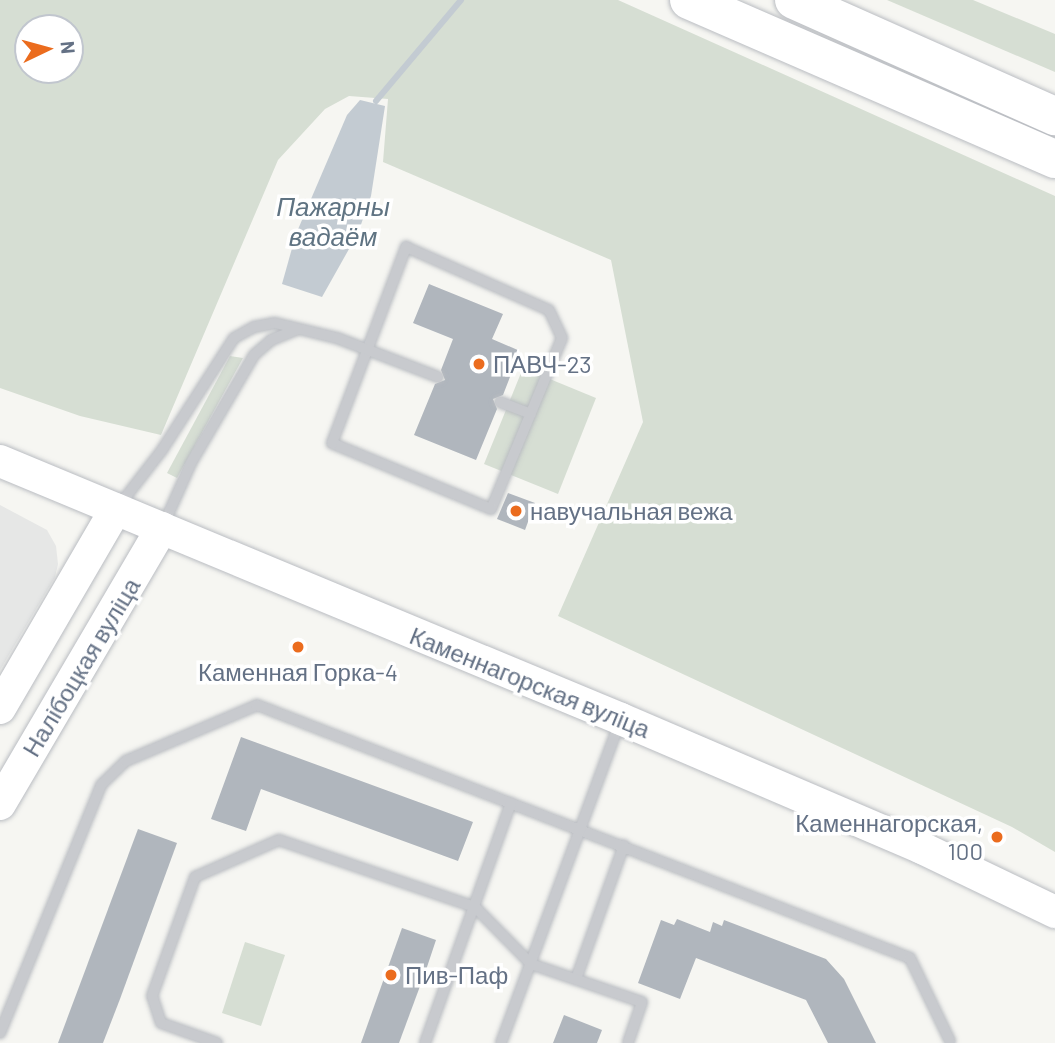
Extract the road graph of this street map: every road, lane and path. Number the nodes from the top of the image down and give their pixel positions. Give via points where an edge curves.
1 (689, 0) edge
2 (794, 0) edge
3 (1055, 116) edge
4 (1055, 159) edge
5 (298, 329) junction
6 (367, 350) junction
7 (438, 377) dead end
8 (500, 402) dead end
9 (531, 414) junction
10 (0, 461) edge
11 (116, 509) junction
12 (162, 528) junction
13 (0, 708) edge
14 (621, 719) junction
15 (511, 803) junction
16 (0, 804) edge
17 (580, 829) junction
18 (624, 845) junction
19 (475, 907) junction
20 (1055, 912) edge
21 (531, 964) junction
22 (576, 979) junction
23 (0, 1033) edge
24 (950, 1041) dead end
25 (217, 1043) edge
26 (425, 1043) edge
27 (500, 1043) edge
28 (628, 1043) edge

1 - 4 highway
2 - 3 highway
5 - 6 lane
5 - 11 lane via 275,323 234,338 162,450
5 - 12 lane via 271,340 254,355 191,463
6 - 7 lane
6 - 9 lane via 332,443 491,509
6 - 9 lane via 406,247 549,310 562,338
8 - 9 lane
10 - 11 main road, Каменнагорская вуліца
11 - 12 main road, Каменнагорская вуліца
11 - 13 main road, Налібоцкая вуліца
12 - 14 main road, Каменнагорская вуліца
12 - 16 main road, Налібоцкая вуліца
14 - 17 lane
14 - 20 main road, Каменнагорская вуліца via 922,848
15 - 17 lane
15 - 19 lane
15 - 23 lane via 257,705 126,761 101,785
17 - 18 lane
17 - 21 lane
18 - 22 lane
18 - 24 lane via 910,958
19 - 21 lane
19 - 25 lane via 279,840 195,877 152,996 161,1023
19 - 26 lane
21 - 22 lane
21 - 27 lane
22 - 28 lane via 642,1002

